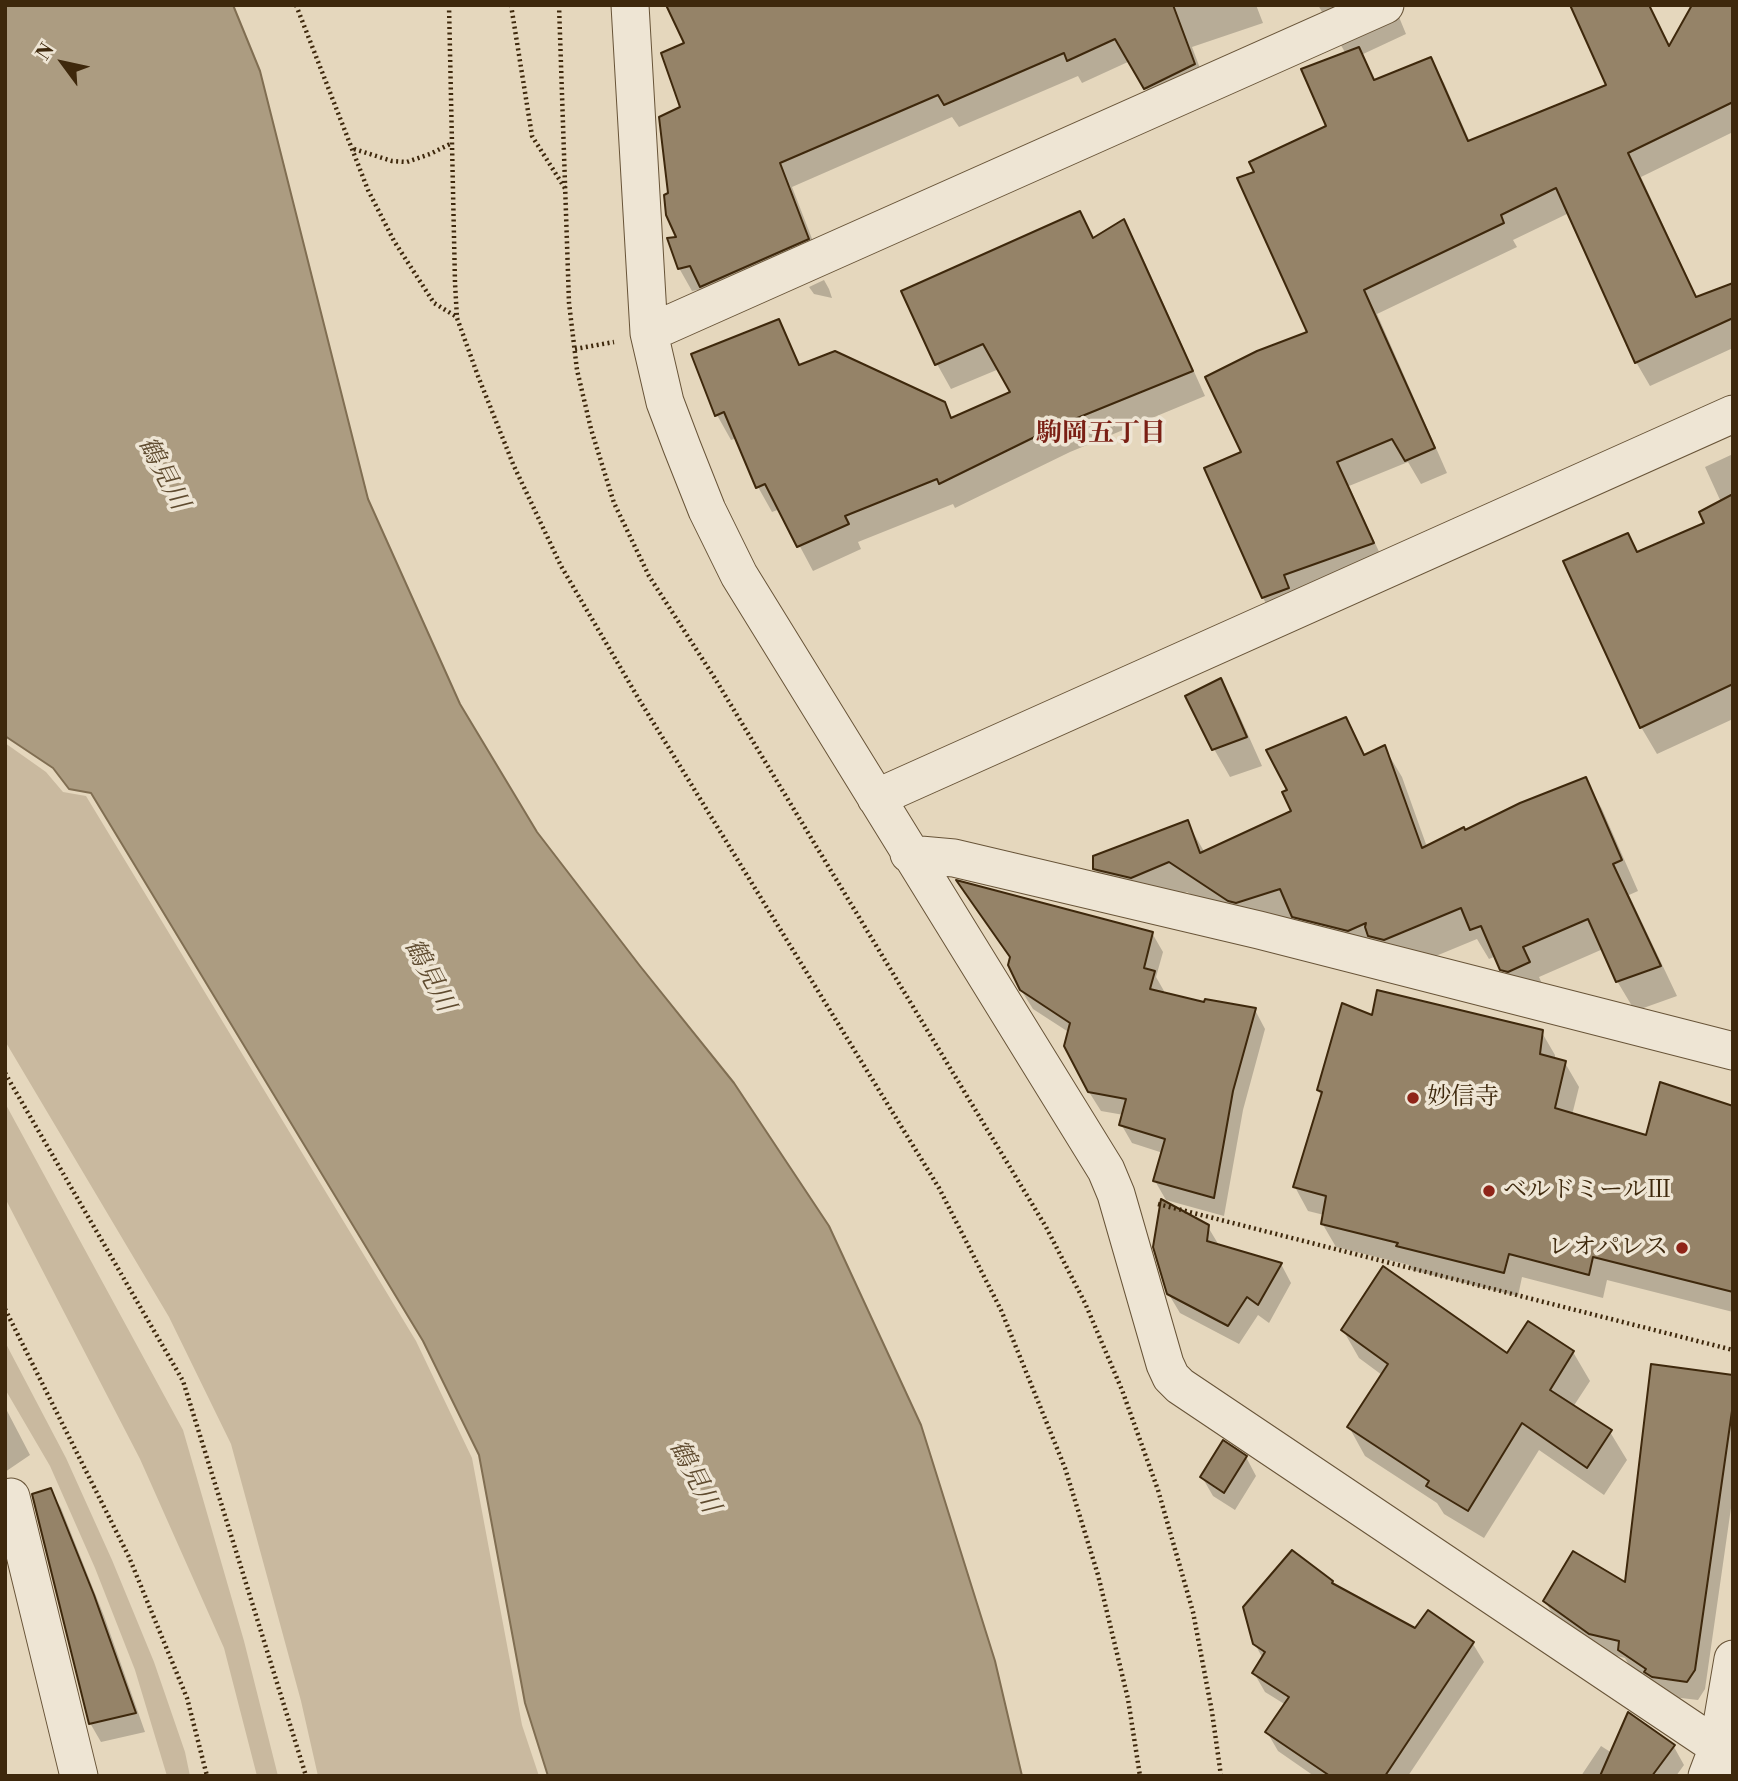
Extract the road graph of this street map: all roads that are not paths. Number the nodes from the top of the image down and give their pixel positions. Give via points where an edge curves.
1 (630, 5) edge
2 (1385, 5) edge
3 (633, 337) junction
4 (1733, 414) edge
5 (876, 798) junction
6 (909, 854) junction
7 (1733, 1051) edge
8 (11, 1497) dead end
9 (1733, 1659) edge
10 (1719, 1760) edge
11 (79, 1776) edge

1 - 3 street
2 - 3 street
3 - 5 street via 738,575
4 - 5 street
5 - 6 street
6 - 7 street via 954,858 1259,930
6 - 10 street via 1106,1170 1171,1377
8 - 11 street
9 - 10 street

